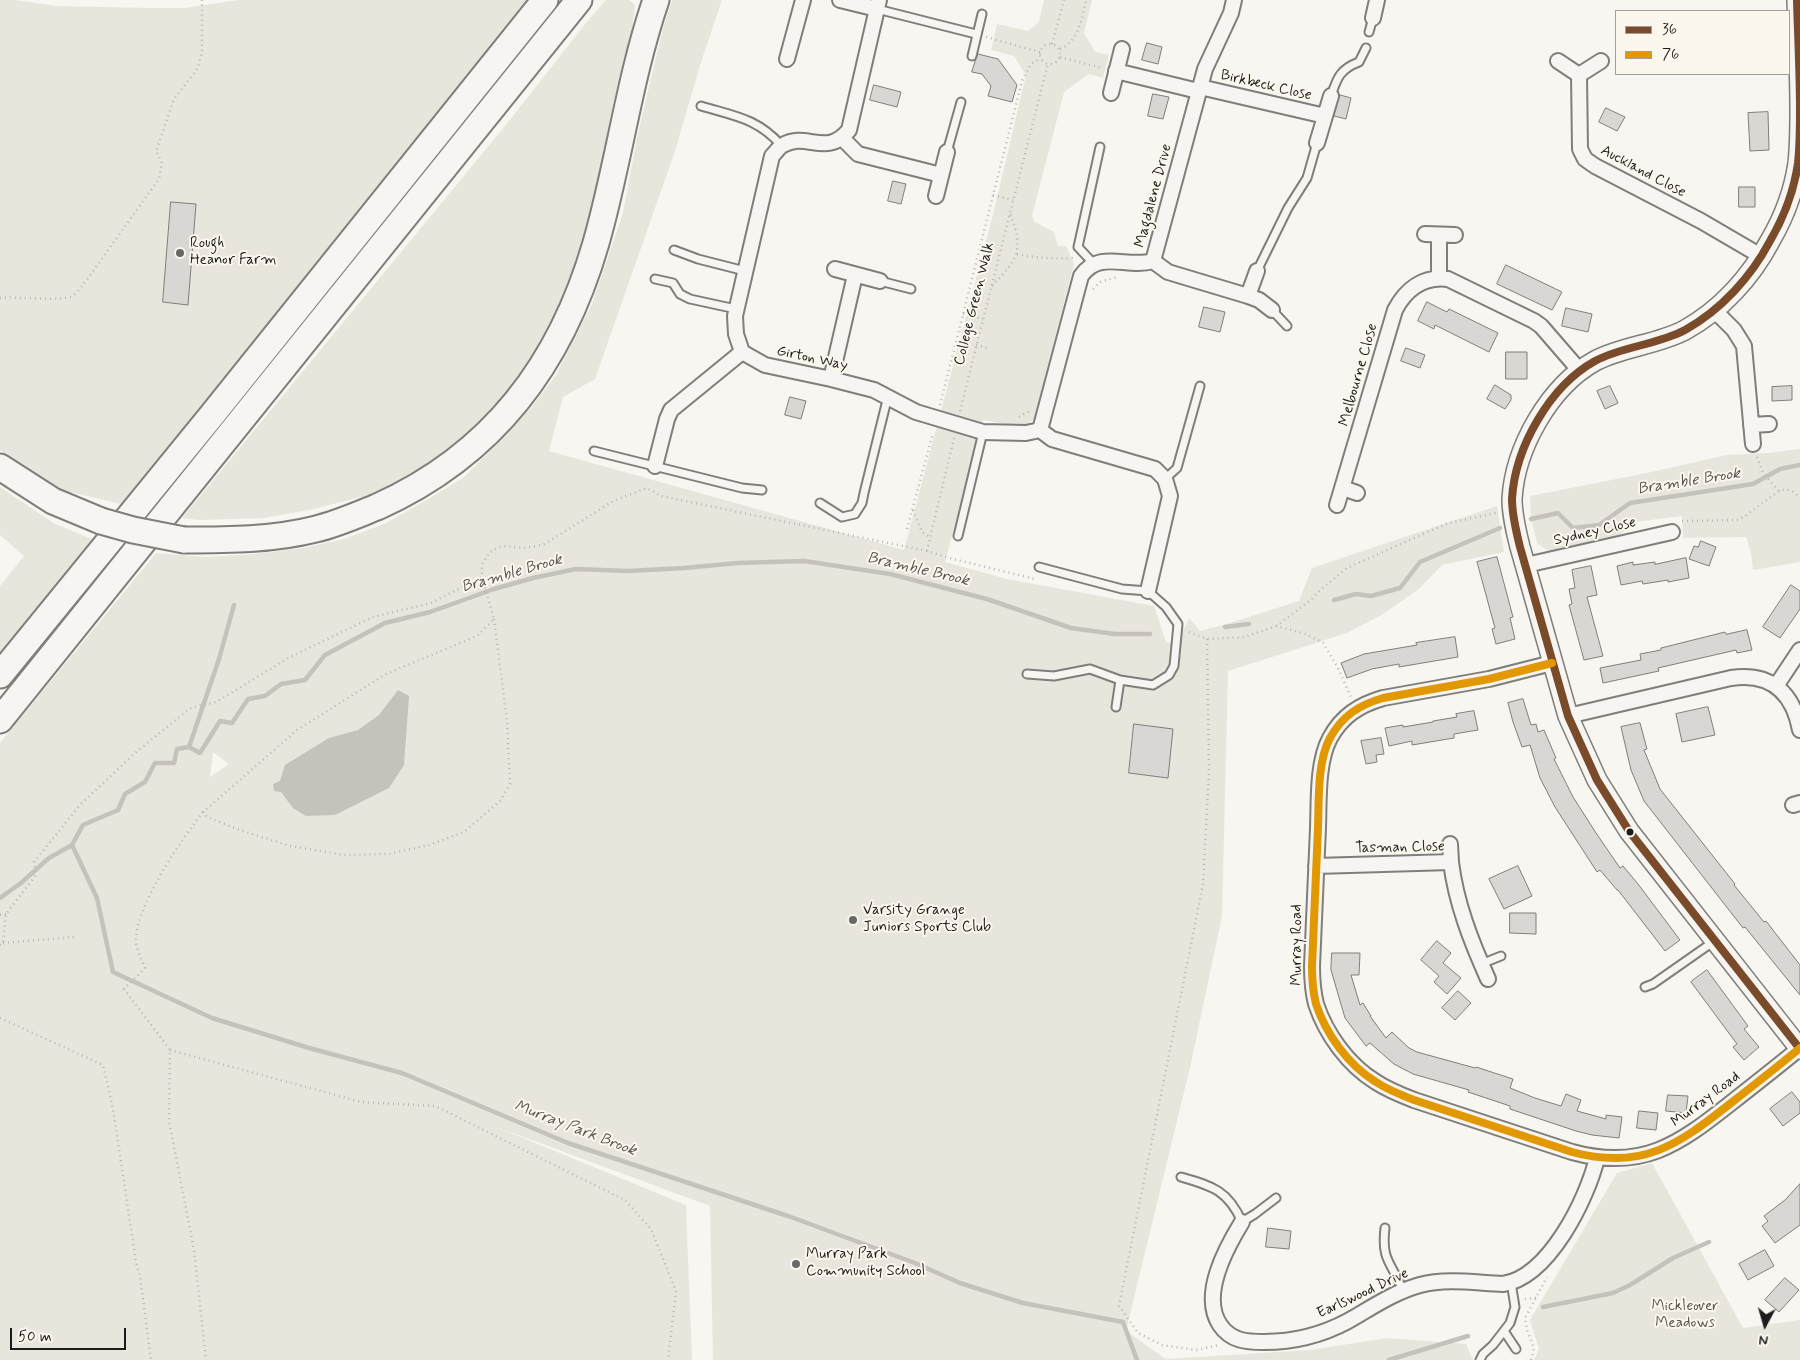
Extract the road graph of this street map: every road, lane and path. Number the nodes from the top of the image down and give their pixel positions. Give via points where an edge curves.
1 (202, 0) edge
2 (546, 0) edge
3 (579, 0) edge
4 (656, 0) edge
5 (803, 0) edge
6 (840, 0) edge
7 (1086, 0) edge
8 (1234, 0) edge
9 (1377, 0) edge
10 (1797, 0) edge
11 (1062, 1) edge
12 (878, 5) edge
13 (982, 14) dead end
14 (1373, 18) joint
15 (1370, 32) dead end
16 (976, 34) junction
17 (1052, 44) junction
18 (1366, 48) dead end
19 (1122, 49) dead end
20 (1059, 50) junction
21 (1040, 52) junction
22 (972, 56) dead end
23 (1060, 57) junction
24 (1042, 58) junction
25 (787, 59) dead end
26 (1558, 61) dead end
27 (1601, 61) dead end
28 (1048, 63) junction
29 (1116, 71) junction
30 (1579, 75) junction
31 (1800, 77) edge
32 (1199, 89) junction
33 (1111, 93) dead end
34 (1331, 96) joint
35 (961, 102) dead end
36 (700, 106) dead end
37 (1325, 116) junction
38 (842, 138) junction
39 (1317, 143) joint
40 (782, 145) junction
41 (1100, 147) dead end
42 (947, 152) joint
43 (941, 175) junction
44 (993, 195) junction
45 (936, 196) dead end
46 (1013, 200) junction
47 (1794, 208) edge
48 (1010, 214) junction
49 (1425, 234) dead end
50 (1440, 235) junction
51 (1455, 235) dead end
52 (674, 250) dead end
53 (1017, 254) junction
54 (1761, 256) junction
55 (1148, 263) junction
56 (1090, 266) junction
57 (835, 269) dead end
58 (745, 271) junction
59 (1257, 271) joint
60 (854, 276) junction
61 (1439, 278) junction
62 (655, 279) dead end
63 (880, 281) joint
64 (991, 287) junction
65 (911, 289) dead end
66 (1090, 291) dead end
67 (1248, 296) junction
68 (0, 298) edge
69 (736, 309) junction
70 (1272, 310) joint
71 (1714, 310) junction
72 (963, 314) junction
73 (983, 319) junction
74 (1287, 326) dead end
75 (976, 345) junction
76 (988, 348) dead end
77 (742, 352) junction
78 (1580, 371) junction
79 (831, 379) junction
80 (1200, 386) dead end
81 (1050, 395) junction
82 (888, 396) junction
83 (936, 418) junction
84 (957, 424) junction
85 (1769, 424) dead end
86 (1751, 425) junction
87 (1040, 430) junction
88 (989, 432) junction
89 (1753, 444) dead end
90 (594, 450) dead end
91 (655, 466) junction
92 (0, 467) edge
93 (1764, 473) dead end
94 (1165, 479) junction
95 (1343, 488) junction
96 (762, 490) dead end
97 (1779, 491) junction
98 (1357, 493) dead end
99 (1800, 498) edge
100 (820, 503) dead end
101 (1337, 505) dead end
102 (913, 508) junction
103 (1513, 512) junction
104 (907, 529) dead end
105 (1672, 532) joint
106 (958, 536) dead end
107 (930, 537) junction
108 (1526, 564) junction
109 (1038, 567) dead end
110 (482, 577) junction
111 (1148, 590) junction
112 (494, 618) junction
113 (1276, 626) junction
114 (1186, 631) dead end
115 (1207, 639) junction
116 (1800, 650) edge
117 (1552, 662) junction
118 (1027, 674) dead end
119 (0, 675) edge
120 (1120, 680) junction
121 (1776, 686) junction
122 (1116, 707) dead end
123 (1357, 708) junction
124 (1568, 716) junction
125 (0, 720) edge
126 (1800, 730) edge
127 (203, 812) junction
128 (1450, 844) dead end
129 (1451, 862) junction
130 (1316, 866) junction
131 (6, 914) junction
132 (0, 916) edge
133 (75, 937) dead end
134 (1716, 940) junction
135 (1, 944) edge
136 (1501, 956) dead end
137 (1482, 964) junction
138 (1488, 979) dead end
139 (1645, 987) dead end
140 (0, 1018) edge
141 (1800, 1049) edge
142 (170, 1050) junction
143 (1596, 1158) junction
144 (1181, 1177) dead end
145 (1276, 1198) dead end
146 (1242, 1222) junction
147 (1385, 1228) dead end
148 (1551, 1252) junction
149 (1511, 1282) junction
150 (1403, 1291) junction
151 (1504, 1331) junction
152 (1237, 1339) junction
153 (1516, 1349) dead end
154 (151, 1360) edge
155 (206, 1360) edge
156 (668, 1360) edge
157 (1480, 1360) edge
158 (1531, 1360) edge

1 - 68 path via 202,52 198,68 174,99 156,152 162,163 159,179 72,296 61,299
2 - 119 highway
3 - 125 highway
4 - 92 highway, bridge via 605,209 582,284 563,330 519,400 465,453 439,473 403,495 317,529 256,539 184,540 101,521 53,501
5 - 25 street
6 - 12 street
7 - 20 path via 1078,31
8 - 32 street, Magdalene Drive
9 - 14 street
10 - 31 street
11 - 17 path
12 - 16 lane
12 - 38 street via 849,130
13 - 16 lane
14 - 15 lane
16 - 21 path
16 - 22 lane
17 - 20 path
17 - 21 path via 1047,44
18 - 34 lane, Birkbeck Close via 1359,62 1347,66 1337,78
19 - 29 street
20 - 23 path
21 - 24 path
23 - 28 path via 1056,62
23 - 29 path
24 - 28 path
24 - 44 path via 1031,64 1022,81
26 - 30 street
27 - 30 street
28 - 46 path, College Green Walk
29 - 32 street, Birkbeck Close
29 - 33 street
30 - 54 street, Auckland Close via 1580,150 1584,159
31 - 47 street via 1800,151
32 - 37 street, Birkbeck Close
32 - 55 street, Magdalene Drive
34 - 37 street, Birkbeck Close
35 - 42 lane
36 - 40 lane via 753,121
37 - 39 street, Birkbeck Close
38 - 40 street via 831,144 793,140
38 - 43 street via 858,154
39 - 59 lane, Birkbeck Close via 1307,178 1288,208
40 - 58 street via 772,156
41 - 56 lane via 1078,247
42 - 43 street
43 - 45 street
44 - 46 path
44 - 72 path
46 - 48 path, College Green Walk
47 - 54 street
48 - 53 path via 1017,230
48 - 64 path, College Green Walk
49 - 50 street
50 - 51 street
50 - 61 street
52 - 58 lane
53 - 56 path via 1074,258
53 - 64 path
54 - 71 street via 1744,280
55 - 56 street, Magdalene Drive via 1104,261
55 - 66 path via 1100,282
55 - 67 street
56 - 81 street via 1081,276
57 - 60 street
58 - 69 street
59 - 67 street
60 - 63 street
60 - 79 street
61 - 78 street via 1448,279 1534,321
61 - 95 street, Melbourne Close via 1418,283 1401,299 1395,310
62 - 69 lane via 673,282 680,294 690,299
63 - 65 lane
64 - 73 path, College Green Walk
67 - 70 street via 1260,300
69 - 77 street via 736,334
70 - 74 lane
71 - 78 street via 1683,331 1611,354
71 - 86 street via 1734,330 1744,346
72 - 73 path
72 - 83 path
73 - 75 path, College Green Walk
75 - 76 path
75 - 84 path, College Green Walk
77 - 79 street, Girton Way via 765,365
77 - 91 street via 671,410
78 - 103 street via 1556,395 1533,429 1517,470
79 - 82 street, Girton Way
80 - 94 lane via 1177,468
81 - 87 street
81 - 88 path
82 - 83 street, Girton Way via 916,412
82 - 100 lane via 862,503 855,514 842,516
83 - 84 street, Girton Way
83 - 102 path
84 - 88 street, Girton Way
84 - 107 path, College Green Walk
85 - 86 street
86 - 89 street
87 - 88 street, Girton Way
87 - 94 street via 1052,439 1155,469
88 - 106 lane
90 - 91 lane
91 - 96 lane
93 - 97 path
94 - 111 street via 1170,496
95 - 98 street
95 - 101 street, Melbourne Close
97 - 99 path via 1790,490
97 - 105 path via 1738,520 1676,522
102 - 104 path
102 - 107 path via 922,532
103 - 108 street
103 - 113 path via 1486,514 1448,523 1347,568
105 - 108 street, Sydney Close
107 - 110 path, College Green Walk via 927,551 661,496 647,488 615,500 544,545 502,546 490,552 482,564
108 - 117 street
109 - 111 lane via 1122,589
110 - 112 path
110 - 131 path via 430,603 373,618 288,658 218,701 189,709 134,754 80,805 34,862 36,875
111 - 120 lane via 1178,624 1174,666 1169,675 1153,685
112 - 127 path via 477,636 386,674 297,730
112 - 127 path via 507,721 510,784 500,801 464,832 429,845 389,854 344,855 281,843 237,829 207,817
113 - 115 path via 1245,637
113 - 123 path via 1306,634 1323,643
114 - 115 path
115 - 152 path via 1209,771 1203,884 1119,1306 1138,1333 1162,1346 1196,1350
116 - 121 street
117 - 123 street, Murray Road via 1489,679 1383,698
117 - 124 street
118 - 120 lane via 1054,676 1090,669
120 - 122 lane
121 - 124 street via 1765,680 1742,677
121 - 126 street via 1792,705
123 - 130 street, Murray Road via 1330,738 1322,762
124 - 134 street via 1588,764 1613,806
127 - 142 path via 182,838 142,912 135,940 145,968 124,990
128 - 129 street
129 - 130 street, Tasman Close
129 - 137 street, Tasman Close via 1460,907
130 - 143 street, Murray Road via 1314,994 1335,1042 1355,1066 1374,1082 1414,1100
131 - 132 path
131 - 135 path
133 - 135 path
134 - 139 lane
134 - 141 street
136 - 137 lane
137 - 138 street, Tasman Close
140 - 154 path via 103,1065 113,1109
141 - 143 street, Murray Road via 1680,1142 1633,1157
142 - 155 path via 169,1121 194,1250
142 - 156 path via 361,1102 435,1106 625,1200 651,1229 676,1291
143 - 148 street via 1584,1197
144 - 146 lane via 1206,1185 1229,1198
145 - 146 lane
146 - 152 street via 1223,1256 1213,1296 1214,1312 1219,1322
147 - 150 lane via 1386,1261
148 - 149 street via 1528,1273
148 - 158 path via 1556,1262 1525,1318 1534,1348
149 - 150 street, Earlswood Drive via 1436,1282
149 - 151 lane via 1515,1307
150 - 152 street, Earlswood Drive via 1346,1322 1316,1334 1280,1341
151 - 153 lane
151 - 157 lane

